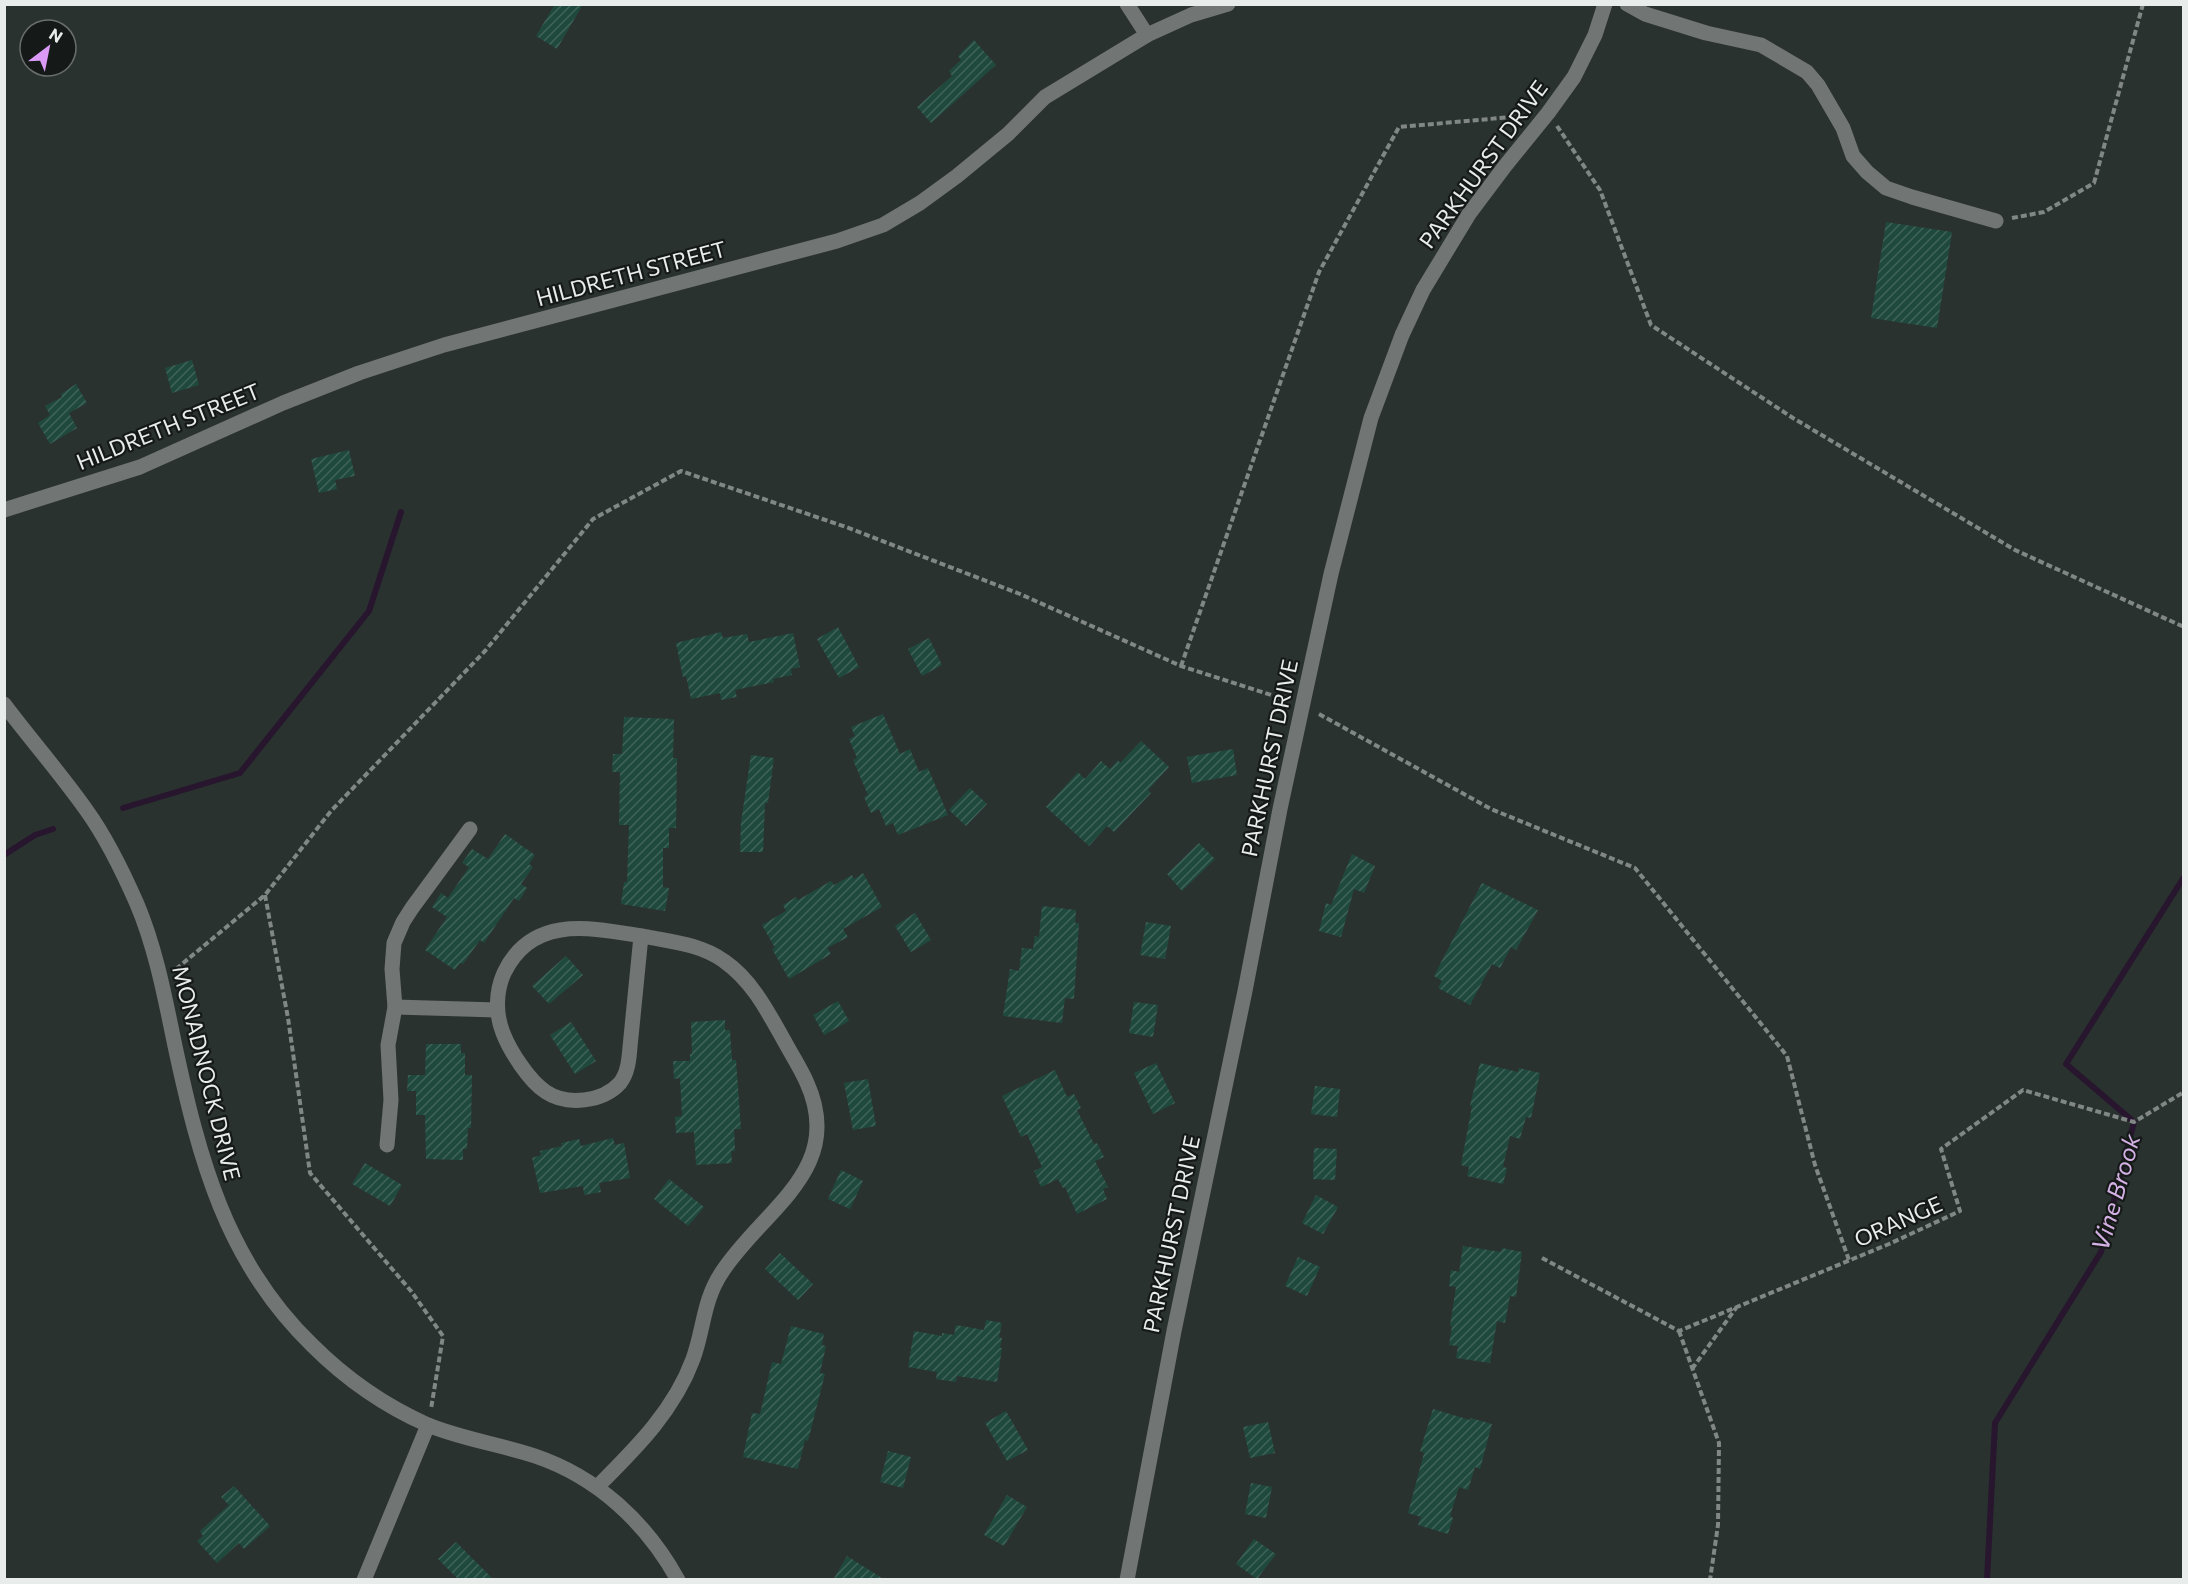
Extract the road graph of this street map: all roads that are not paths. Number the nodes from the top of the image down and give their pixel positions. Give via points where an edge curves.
1 (1127, 4) edge
2 (1228, 4) edge
3 (1605, 4) edge
4 (1627, 4) edge
5 (1147, 35) junction
6 (1996, 221) road end
7 (4, 510) edge
8 (4, 704) edge
9 (470, 829) dead end
10 (641, 936) junction
11 (395, 1007) junction
12 (497, 1010) junction
13 (387, 1145) dead end
14 (428, 1425) junction
15 (597, 1487) junction
16 (364, 1580) edge
17 (678, 1580) edge
18 (1126, 1580) edge

1 - 5 street
2 - 5 street, HILDRETH STREET
3 - 18 street, PARKHURST DRIVE via 1574,77 1469,214 1423,291 1371,418 1331,574 1280,809
4 - 6 street via 1683,26 1761,45 1807,72 1843,128 1853,156 1886,188
5 - 7 street, HILDRETH STREET via 1045,97 957,176 883,225 837,242 444,345 359,373 140,466
8 - 14 street, MONADNOCK DRIVE via 82,804 137,905 161,981 196,1135 218,1205 243,1256 274,1303 319,1352 378,1398
9 - 11 street via 403,922 394,943
10 - 12 street via 578,927 541,936 507,966 499,987
10 - 12 street via 629,1060 620,1084 610,1091 573,1101 545,1092 531,1079 507,1042
10 - 15 street via 704,950 740,974 768,1011 807,1082 818,1131 804,1174 715,1284 704,1311 693,1360 679,1391 648,1435
11 - 12 street
11 - 13 street via 388,1045 392,1100
14 - 15 street, MONADNOCK DRIVE via 536,1456
14 - 16 street
15 - 17 street, MONADNOCK DRIVE via 644,1529

